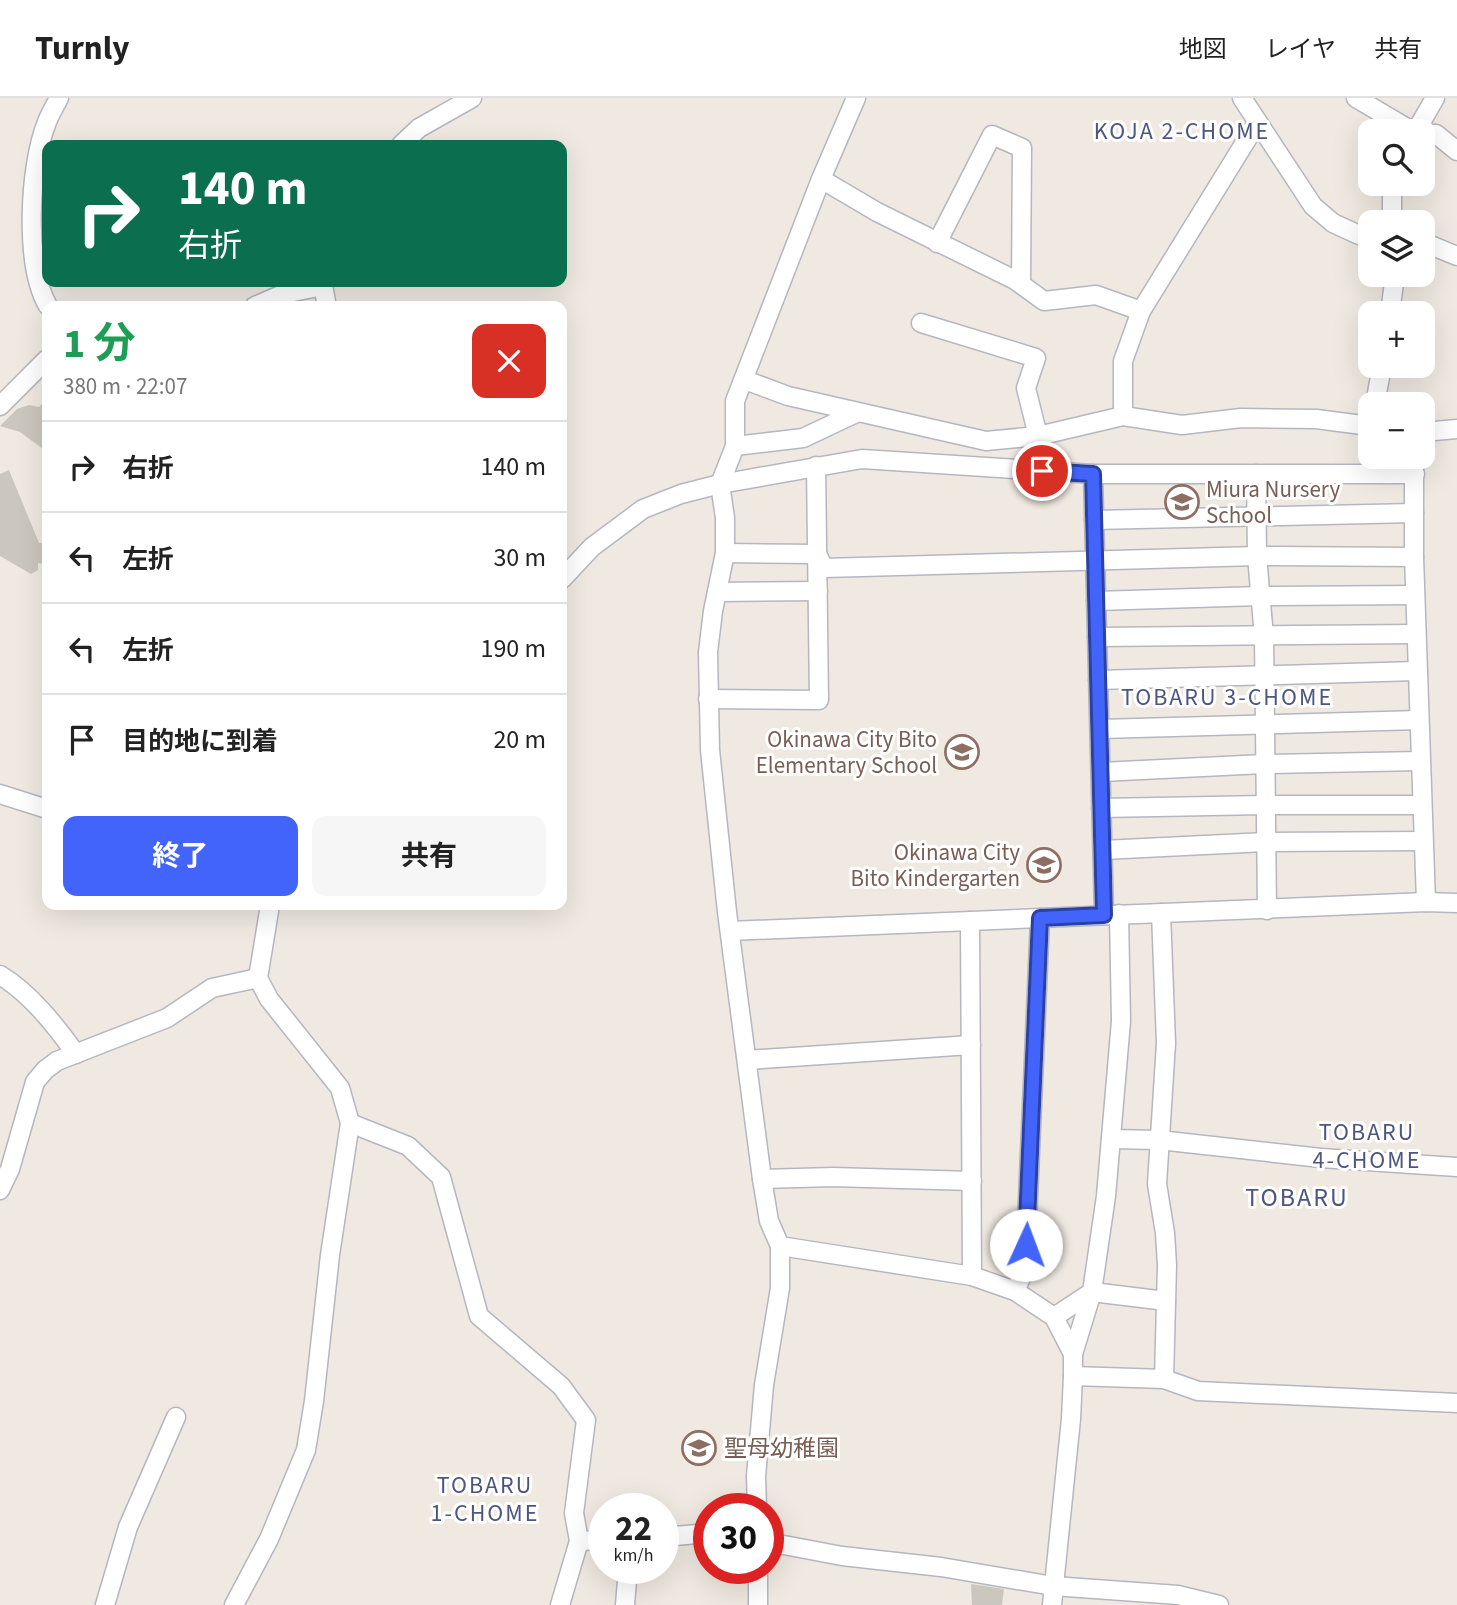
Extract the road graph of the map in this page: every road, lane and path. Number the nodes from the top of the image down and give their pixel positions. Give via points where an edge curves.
1 (59, 98) edge
2 (472, 98) edge
3 (856, 98) edge
4 (1242, 98) edge
5 (1356, 98) edge
6 (1435, 98) edge
7 (1393, 119) edge
8 (1422, 119) edge
9 (1257, 123) junction
10 (1435, 134) edge
11 (43, 140) edge
12 (406, 140) edge
13 (42, 143) edge
14 (1457, 152) edge
15 (821, 179) junction
16 (1358, 235) edge
17 (937, 243) junction
18 (1435, 247) edge
19 (1457, 256) edge
20 (1021, 284) junction
21 (312, 287) edge
22 (45, 301) edge
23 (267, 301) edge
24 (1141, 311) junction
25 (921, 323) dead end
26 (42, 363) edge
27 (745, 380) junction
28 (4, 396) edge
29 (856, 413) junction
30 (1123, 416) junction
31 (1358, 424) edge
32 (1457, 429) edge
33 (1435, 431) edge
34 (1038, 436) junction
35 (735, 446) junction
36 (816, 466) junction
37 (1358, 468) edge
38 (1414, 469) edge
39 (1093, 474) junction
40 (1256, 474) junction
41 (720, 484) junction
42 (1414, 513) junction
43 (1257, 517) junction
44 (1094, 520) junction
45 (725, 553) junction
46 (817, 554) junction
47 (1257, 556) junction
48 (1414, 557) junction
49 (1096, 562) junction
50 (567, 574) edge
51 (818, 591) junction
52 (717, 592) junction
53 (1415, 595) junction
54 (1260, 596) junction
55 (1096, 601) junction
56 (1416, 634) junction
57 (1097, 637) junction
58 (1264, 637) junction
59 (1417, 671) junction
60 (1264, 677) junction
61 (1098, 680) junction
62 (708, 699) junction
63 (1419, 720) junction
64 (1265, 723) junction
65 (1100, 729) junction
66 (1420, 761) junction
67 (1264, 764) junction
68 (1101, 772) junction
69 (0, 794) edge
70 (1266, 805) junction
71 (1422, 805) junction
72 (42, 807) edge
73 (1101, 808) junction
74 (1423, 841) junction
75 (1266, 842) junction
76 (1102, 850) junction
77 (1426, 902) junction
78 (1457, 903) edge
79 (269, 910) edge
80 (1267, 910) junction
81 (1161, 913) junction
82 (1111, 915) junction
83 (1040, 918) junction
84 (970, 921) junction
85 (730, 931) junction
86 (0, 975) edge
87 (258, 978) junction
88 (971, 1045) junction
89 (76, 1054) junction
90 (747, 1060) junction
91 (350, 1123) junction
92 (1111, 1139) junction
93 (1159, 1140) junction
94 (1457, 1167) edge
95 (762, 1179) junction
96 (972, 1181) junction
97 (0, 1190) edge
98 (780, 1246) junction
99 (972, 1276) junction
100 (1015, 1291) junction
101 (1092, 1292) junction
102 (1166, 1301) junction
103 (1054, 1317) junction
104 (1073, 1353) junction
105 (1073, 1376) junction
106 (1164, 1379) junction
107 (1457, 1403) edge
108 (176, 1417) dead end
109 (757, 1493) edge
110 (579, 1541) junction
111 (588, 1541) edge
112 (784, 1545) edge
113 (627, 1584) edge
114 (758, 1584) edge
115 (1054, 1586) junction
116 (105, 1605) edge
117 (234, 1605) edge
118 (560, 1605) edge
119 (625, 1605) edge
120 (758, 1605) edge
121 (1052, 1605) edge
122 (1219, 1605) edge

1 - 11 street
2 - 12 street
3 - 15 street
4 - 9 street
5 - 7 street
6 - 8 street
9 - 16 street via 1313,206 1333,223
9 - 24 street
10 - 14 street
13 - 22 street via 31,216 38,290
15 - 17 street
15 - 27 street
17 - 20 street
17 - 20 street via 992,135 1022,148
18 - 19 street
20 - 24 street via 1044,300 1096,295
21 - 23 street
24 - 30 street via 1123,361
25 - 34 street via 1036,358 1026,387
26 - 28 street
27 - 29 street
27 - 35 street via 735,401
29 - 34 street via 986,441
29 - 35 street via 803,438
30 - 31 street via 1182,425 1241,418
30 - 34 street
32 - 33 street
35 - 41 street
36 - 39 street via 862,459
36 - 41 street
36 - 46 street
37 - 40 street
38 - 42 street
39 - 40 street
39 - 44 street
40 - 43 street
41 - 45 street
41 - 50 street via 643,509 592,547
42 - 43 street
42 - 48 street
43 - 44 street
43 - 47 street
44 - 49 street
45 - 46 street
45 - 52 street
46 - 49 street via 824,568
46 - 51 street
47 - 48 street
47 - 49 street
47 - 54 street
48 - 53 street
49 - 55 street
51 - 52 street
51 - 62 street via 819,700
52 - 62 street via 708,652
53 - 54 street
53 - 56 street
54 - 55 street
54 - 58 street
55 - 57 street
56 - 58 street
56 - 59 street
57 - 58 street
57 - 61 street
58 - 60 street
59 - 60 street
59 - 63 street
60 - 61 street
60 - 64 street
61 - 65 street
62 - 85 street
63 - 64 street
63 - 66 street
64 - 65 street
64 - 67 street
65 - 68 street
66 - 67 street
66 - 71 street
67 - 68 street
67 - 70 street
68 - 73 street
69 - 72 street
70 - 71 street
70 - 73 street
70 - 75 street
71 - 74 street
73 - 76 street
74 - 75 street
74 - 77 street
75 - 76 street
75 - 80 street
76 - 82 street
77 - 78 street
77 - 80 street
79 - 87 street
80 - 81 street
81 - 82 street
81 - 93 street via 1166,1043
82 - 83 street
82 - 92 street via 1121,1021
83 - 84 street
83 - 100 street via 1025,1269
84 - 85 street
84 - 88 street
85 - 90 street
86 - 89 street via 44,1014
87 - 89 street via 212,988 167,1018
87 - 91 street via 269,999 340,1088
88 - 90 street
88 - 96 street
89 - 97 street via 57,1061 35,1082
90 - 95 street
91 - 110 street via 408,1146 441,1177 479,1316 561,1386 586,1420 574,1513
91 - 117 street via 306,1451 269,1539
92 - 93 street
92 - 101 street
93 - 94 street
93 - 102 street via 1157,1184 1166,1233
95 - 96 street
95 - 98 street via 769,1221
96 - 99 street
98 - 99 street
98 - 109 street via 780,1288 764,1385
99 - 100 street
100 - 103 street
101 - 102 street
101 - 103 street
101 - 104 street
102 - 106 street
103 - 104 street
104 - 105 street
105 - 106 street
105 - 115 street
106 - 107 street via 1198,1391
108 - 116 street via 128,1527
110 - 111 street
110 - 118 street
112 - 115 street
113 - 119 street
114 - 120 street
115 - 121 street
115 - 122 street via 1178,1595

